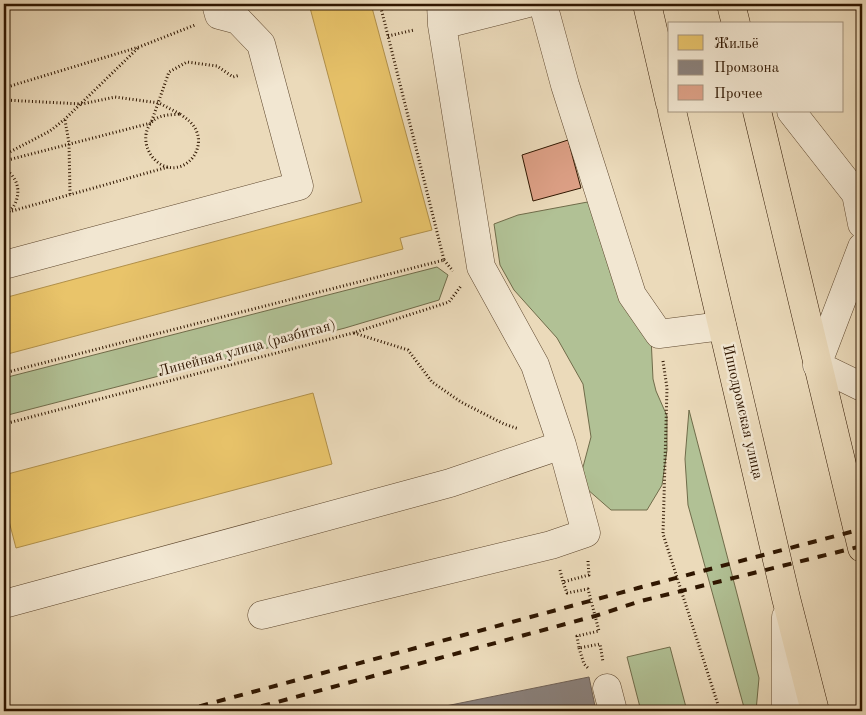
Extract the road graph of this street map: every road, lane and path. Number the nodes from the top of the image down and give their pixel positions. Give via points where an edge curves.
1 (380, 4) edge
2 (525, 4) edge
3 (543, 4) edge
4 (646, 4) edge
5 (731, 4) edge
6 (218, 10) edge
7 (442, 14) edge
8 (736, 22) edge
9 (139, 47) junction
10 (268, 68) junction
11 (4, 88) edge
12 (668, 95) edge
13 (4, 100) edge
14 (159, 102) junction
15 (82, 104) junction
16 (672, 112) edge
17 (757, 112) edge
18 (791, 112) edge
19 (180, 114) junction
20 (65, 119) junction
21 (152, 123) junction
22 (69, 143) junction
23 (4, 155) edge
24 (4, 160) edge
25 (169, 167) junction
26 (4, 169) edge
27 (70, 195) junction
28 (12, 211) junction
29 (4, 215) edge
30 (862, 224) edge
31 (862, 248) edge
32 (4, 265) edge
33 (481, 267) junction
34 (722, 326) junction
35 (353, 333) junction
36 (659, 334) junction
37 (817, 365) junction
38 (4, 373) edge
39 (862, 387) edge
40 (4, 424) edge
41 (520, 430) dead end
42 (562, 445) junction
43 (586, 532) junction
44 (862, 548) edge
45 (786, 598) junction
46 (4, 604) edge
47 (262, 615) dead end
48 (580, 648) junction
49 (610, 699) edge
50 (720, 711) edge
51 (786, 711) edge
52 (815, 711) edge

1 - 38 path via 444,260
2 - 7 street
3 - 36 street via 560,86 632,295
4 - 12 highway
5 - 8 highway
6 - 9 path
6 - 10 street via 238,20 261,44
7 - 33 street
9 - 11 path
9 - 15 path
10 - 14 path via 233,77 218,66 187,62 169,72
10 - 32 street via 299,186
13 - 15 path
14 - 15 path via 115,97
14 - 19 path
14 - 21 path
15 - 20 path
16 - 34 highway, Ипподромская улица
17 - 37 highway
18 - 30 street via 856,194
19 - 21 path via 163,115
19 - 25 path via 191,122 197,132 199,146 192,160 182,166
20 - 22 path
20 - 23 path via 50,131
21 - 22 path
21 - 25 path via 146,136 148,151 157,163
22 - 24 path
22 - 27 path
25 - 27 path
26 - 28 path via 10,172 16,183 18,197
27 - 28 path
28 - 29 path
31 - 37 street
33 - 35 path, Линейная улица (разбитая) via 462,284 449,302
33 - 42 street via 536,365
34 - 36 street
34 - 45 highway, Ипподромская улица
35 - 40 path, Линейная улица (разбитая)
35 - 41 path via 408,350 432,382 461,402
36 - 50 path via 667,388 664,534
37 - 39 street
37 - 44 highway
42 - 43 street
42 - 46 street via 450,483
43 - 47 street via 552,545
43 - 48 path via 589,575 564,582 567,593 588,589 599,631 577,636
45 - 51 street
45 - 52 highway, Ипподромская улица
48 - 49 path via 584,664
48 - 49 path via 600,644

